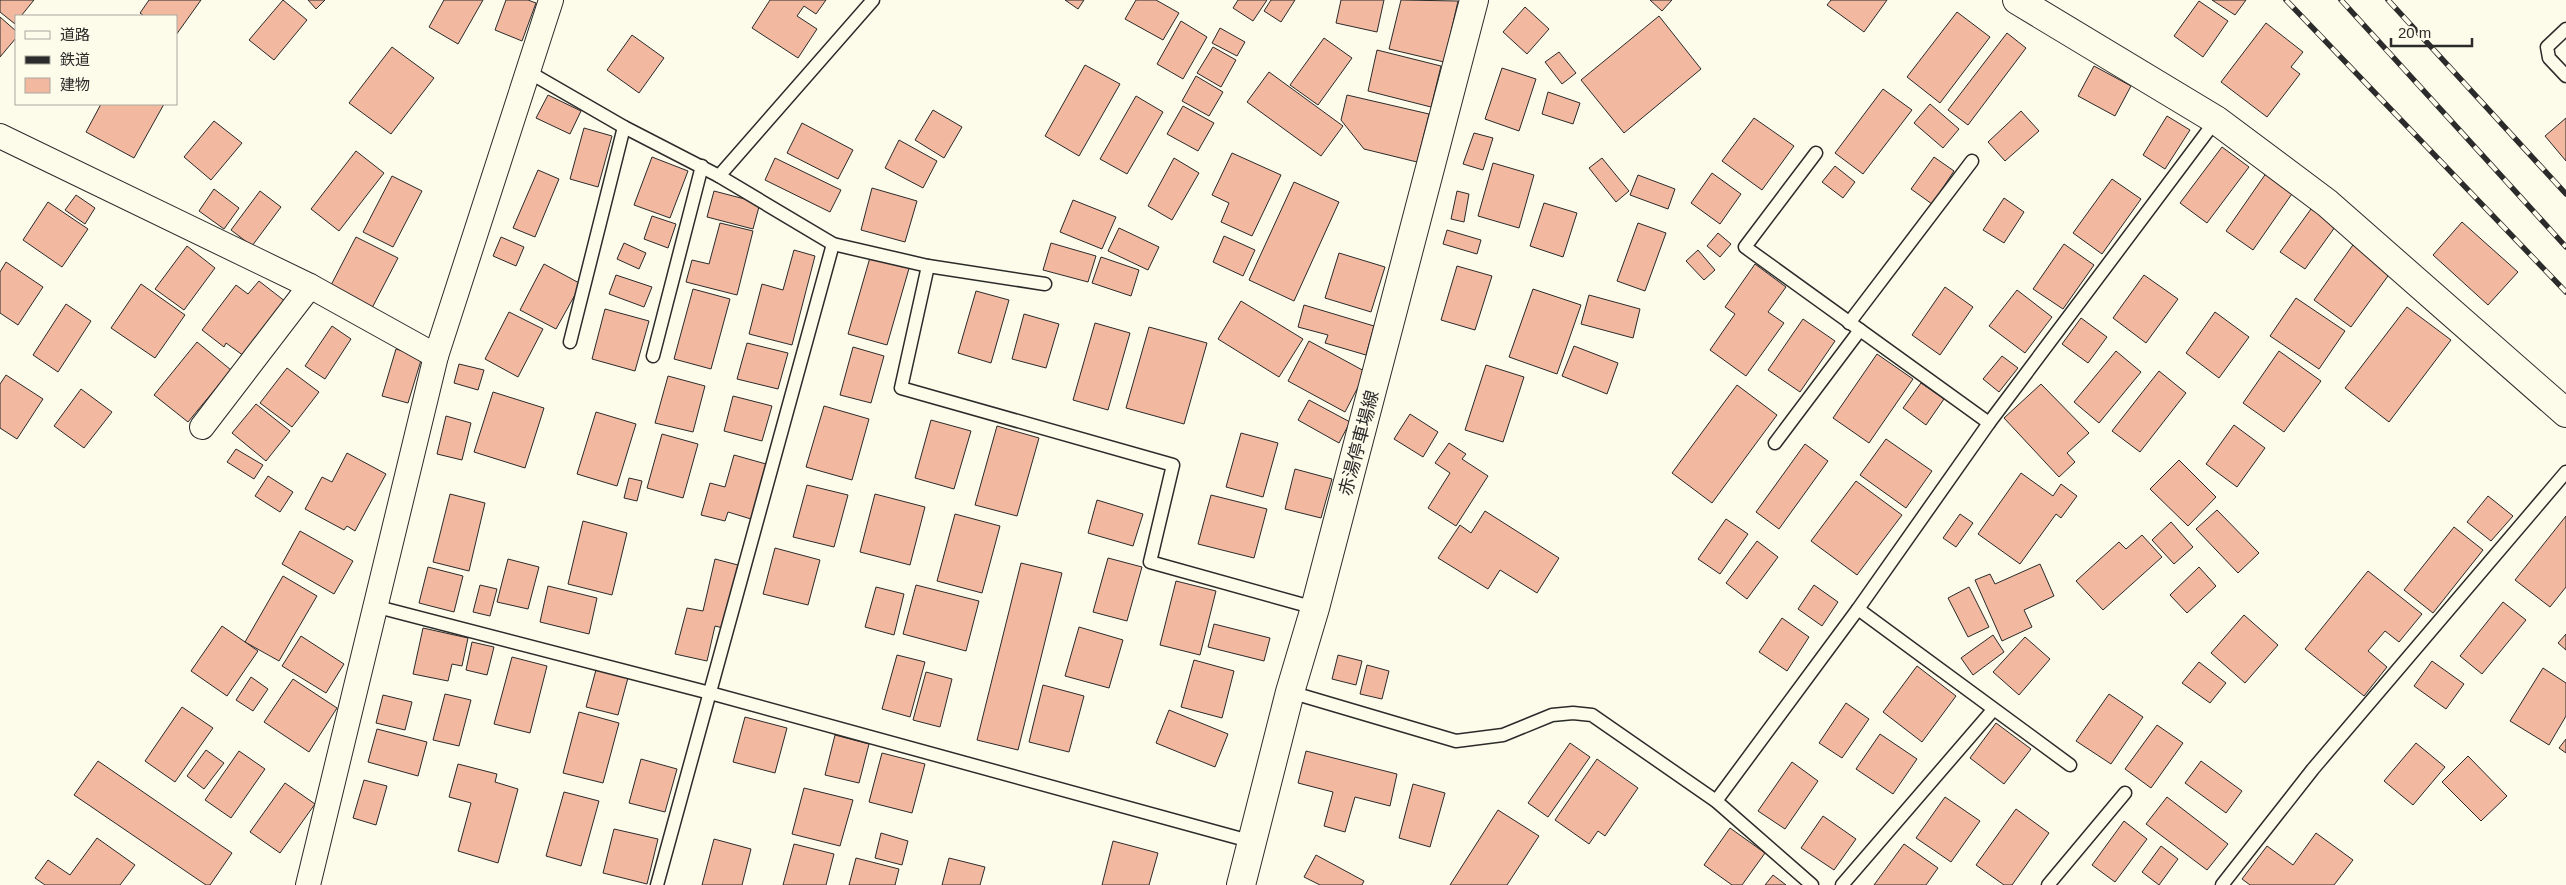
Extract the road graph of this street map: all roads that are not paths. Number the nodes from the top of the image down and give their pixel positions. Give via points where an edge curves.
1 (551, 0) edge
2 (873, 0) edge
3 (1474, 0) edge
4 (2017, 0) edge
5 (2566, 28) edge
6 (527, 70) junction
7 (2566, 76) edge
8 (2216, 120) junction
9 (624, 127) junction
10 (0, 136) edge
11 (1816, 153) dead end
12 (1972, 161) dead end
13 (702, 166) junction
14 (718, 176) junction
15 (834, 244) junction
16 (928, 266) junction
17 (1045, 284) dead end
18 (310, 286) junction
19 (1854, 327) junction
20 (570, 342) dead end
21 (436, 356) junction
22 (653, 356) dead end
23 (2566, 413) edge
24 (1989, 423) junction
25 (202, 427) dead end
26 (1775, 443) dead end
27 (2566, 472) edge
28 (374, 606) junction
29 (1315, 608) junction
30 (1858, 609) junction
31 (1290, 692) junction
32 (710, 693) junction
33 (1993, 710) junction
34 (2070, 765) dead end
35 (2125, 793) dead end
36 (1716, 801) junction
37 (1252, 842) junction
38 (308, 885) edge
39 (657, 885) edge
40 (1241, 885) edge
41 (1812, 885) edge
42 (1842, 885) edge
43 (2048, 885) edge
44 (2222, 885) edge

1 - 6 street
2 - 14 lane
3 - 29 main road, 赤湯停車場線
4 - 8 main road
5 - 7 lane via 2548,47 2549,58
6 - 9 lane
6 - 21 street
8 - 23 main road via 2327,203
8 - 24 lane
9 - 13 lane
9 - 20 lane
10 - 18 street
11 - 19 lane via 1744,247
12 - 19 lane
13 - 14 lane
13 - 22 lane
14 - 15 lane
15 - 16 lane
15 - 32 lane
16 - 17 lane
16 - 29 lane via 901,388 1173,465 1150,562
18 - 21 street
18 - 25 street
19 - 24 lane
19 - 26 lane
21 - 28 street
24 - 30 lane
27 - 44 lane via 2313,769
28 - 32 lane
28 - 38 street
29 - 31 main road, 赤湯停車場線
30 - 33 lane
30 - 36 lane
31 - 36 lane via 1456,741 1503,735 1552,715 1592,715
31 - 37 main road, 赤湯停車場線
32 - 37 lane
32 - 39 lane
33 - 34 lane
33 - 42 lane
35 - 43 lane
36 - 41 lane
37 - 40 main road, 赤湯停車場線

